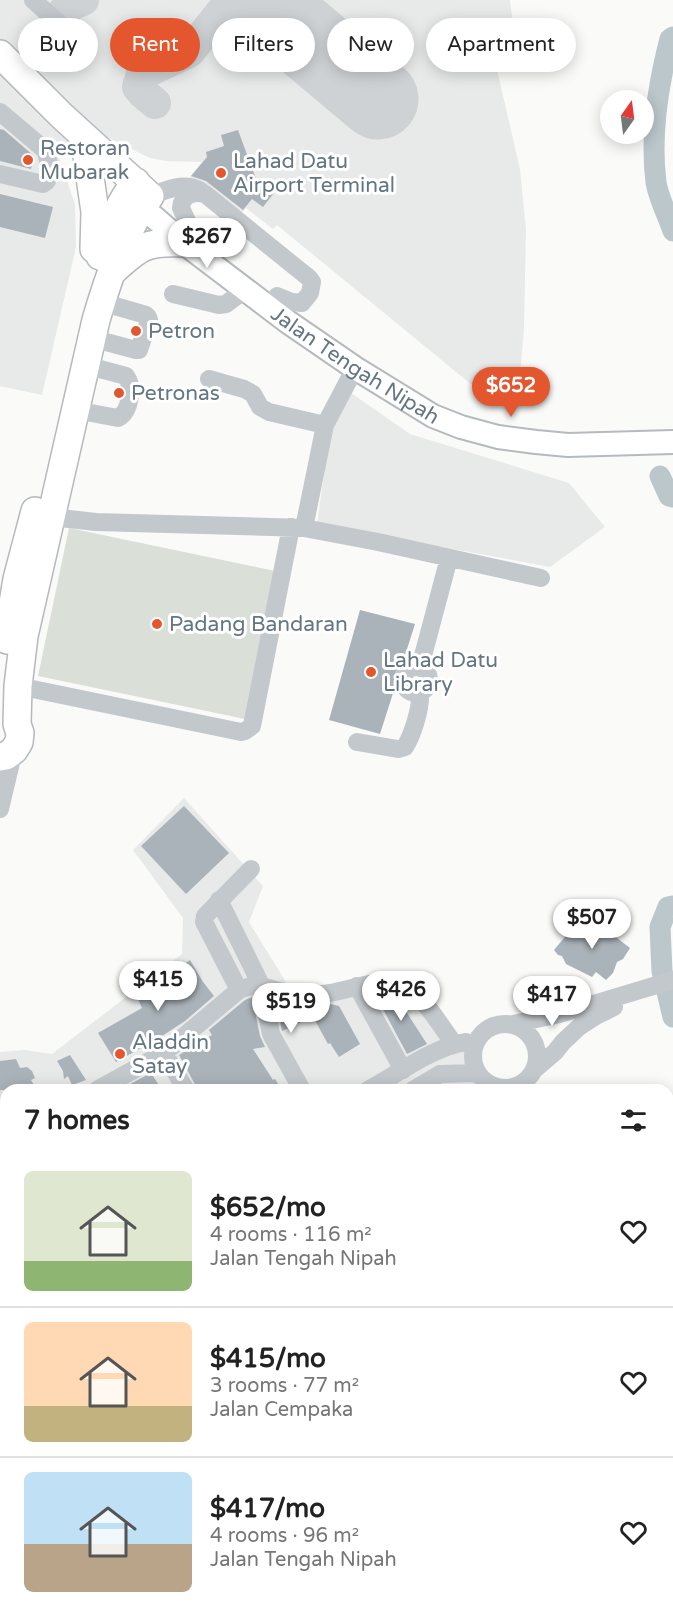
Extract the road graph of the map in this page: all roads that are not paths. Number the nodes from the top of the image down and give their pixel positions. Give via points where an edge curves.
1 (33, 0) edge
2 (53, 18) edge
3 (0, 54) edge
4 (0, 71) edge
5 (0, 112) edge
6 (87, 156) junction
7 (0, 174) edge
8 (139, 194) junction
9 (205, 194) junction
10 (188, 238) junction
11 (100, 286) junction
12 (246, 289) junction
13 (173, 294) dead end
14 (277, 296) junction
15 (91, 338) junction
16 (85, 365) junction
17 (355, 368) junction
18 (209, 379) dead end
19 (75, 410) junction
20 (325, 425) junction
21 (673, 432) edge
22 (673, 442) edge
23 (51, 518) junction
24 (297, 528) junction
25 (449, 558) junction
26 (541, 578) dead end
27 (5, 679) edge
28 (8, 718) edge
29 (357, 742) dead end
30 (7, 754) edge
31 (0, 809) edge
32 (251, 868) dead end
33 (219, 900) junction
34 (673, 980) edge
35 (261, 985) junction
36 (357, 986) junction
37 (673, 989) edge
38 (239, 990) junction
39 (638, 996) junction
40 (513, 1024) junction
41 (476, 1041) junction
42 (454, 1044) junction
43 (164, 1053) junction
44 (403, 1070) junction
45 (479, 1080) edge
46 (525, 1081) edge
47 (108, 1084) edge
48 (182, 1084) edge
49 (299, 1084) edge
50 (379, 1084) edge
51 (423, 1084) edge

1 - 2 street
3 - 8 highway
4 - 6 highway
5 - 7 street via 45,150 50,168 43,184
6 - 8 highway
6 - 11 highway
8 - 9 street via 182,185
8 - 10 main road, Jalan Tengah Nipah
8 - 11 highway via 123,243
9 - 10 street via 188,195 181,205
9 - 14 street via 312,282 302,303
10 - 11 highway via 151,243 131,254
10 - 12 main road, Jalan Tengah Nipah
10 - 14 main road, Jalan Tengah Nipah
11 - 15 highway
11 - 15 street via 149,320 140,350
11 - 27 highway via 75,334 17,579
12 - 13 street via 219,305
12 - 17 main road, Jalan Tengah Nipah
14 - 21 main road, Jalan Tengah Nipah via 410,388 466,414 544,432
15 - 16 highway
16 - 19 highway
16 - 19 street via 126,376 131,388 124,415 118,418
17 - 20 street
17 - 22 main road, Jalan Tengah Nipah via 433,416 498,437 568,445
18 - 20 street via 244,389 269,412
19 - 23 highway
20 - 24 street
23 - 24 street
23 - 27 highway via 24,636
24 - 25 street
24 - 27 street via 252,726 245,731
25 - 26 street
25 - 29 street via 420,667 429,680 420,693 408,741 398,749
27 - 28 highway
28 - 30 highway via 20,733 19,742
30 - 31 street
32 - 33 street
33 - 35 street
33 - 38 street via 207,912 204,922
34 - 39 street
35 - 36 street via 282,992 321,994
35 - 38 street
35 - 49 street via 271,1034
36 - 42 street via 390,981 413,989
36 - 44 street
37 - 39 street
38 - 43 street
39 - 40 street
39 - 46 street via 579,1027
40 - 41 street via 491,1026
40 - 46 street via 527,1032 535,1045 537,1060
41 - 42 street
41 - 45 street via 472,1051
42 - 44 street
43 - 47 street
43 - 48 street
44 - 50 street
45 - 51 street via 440,1074

